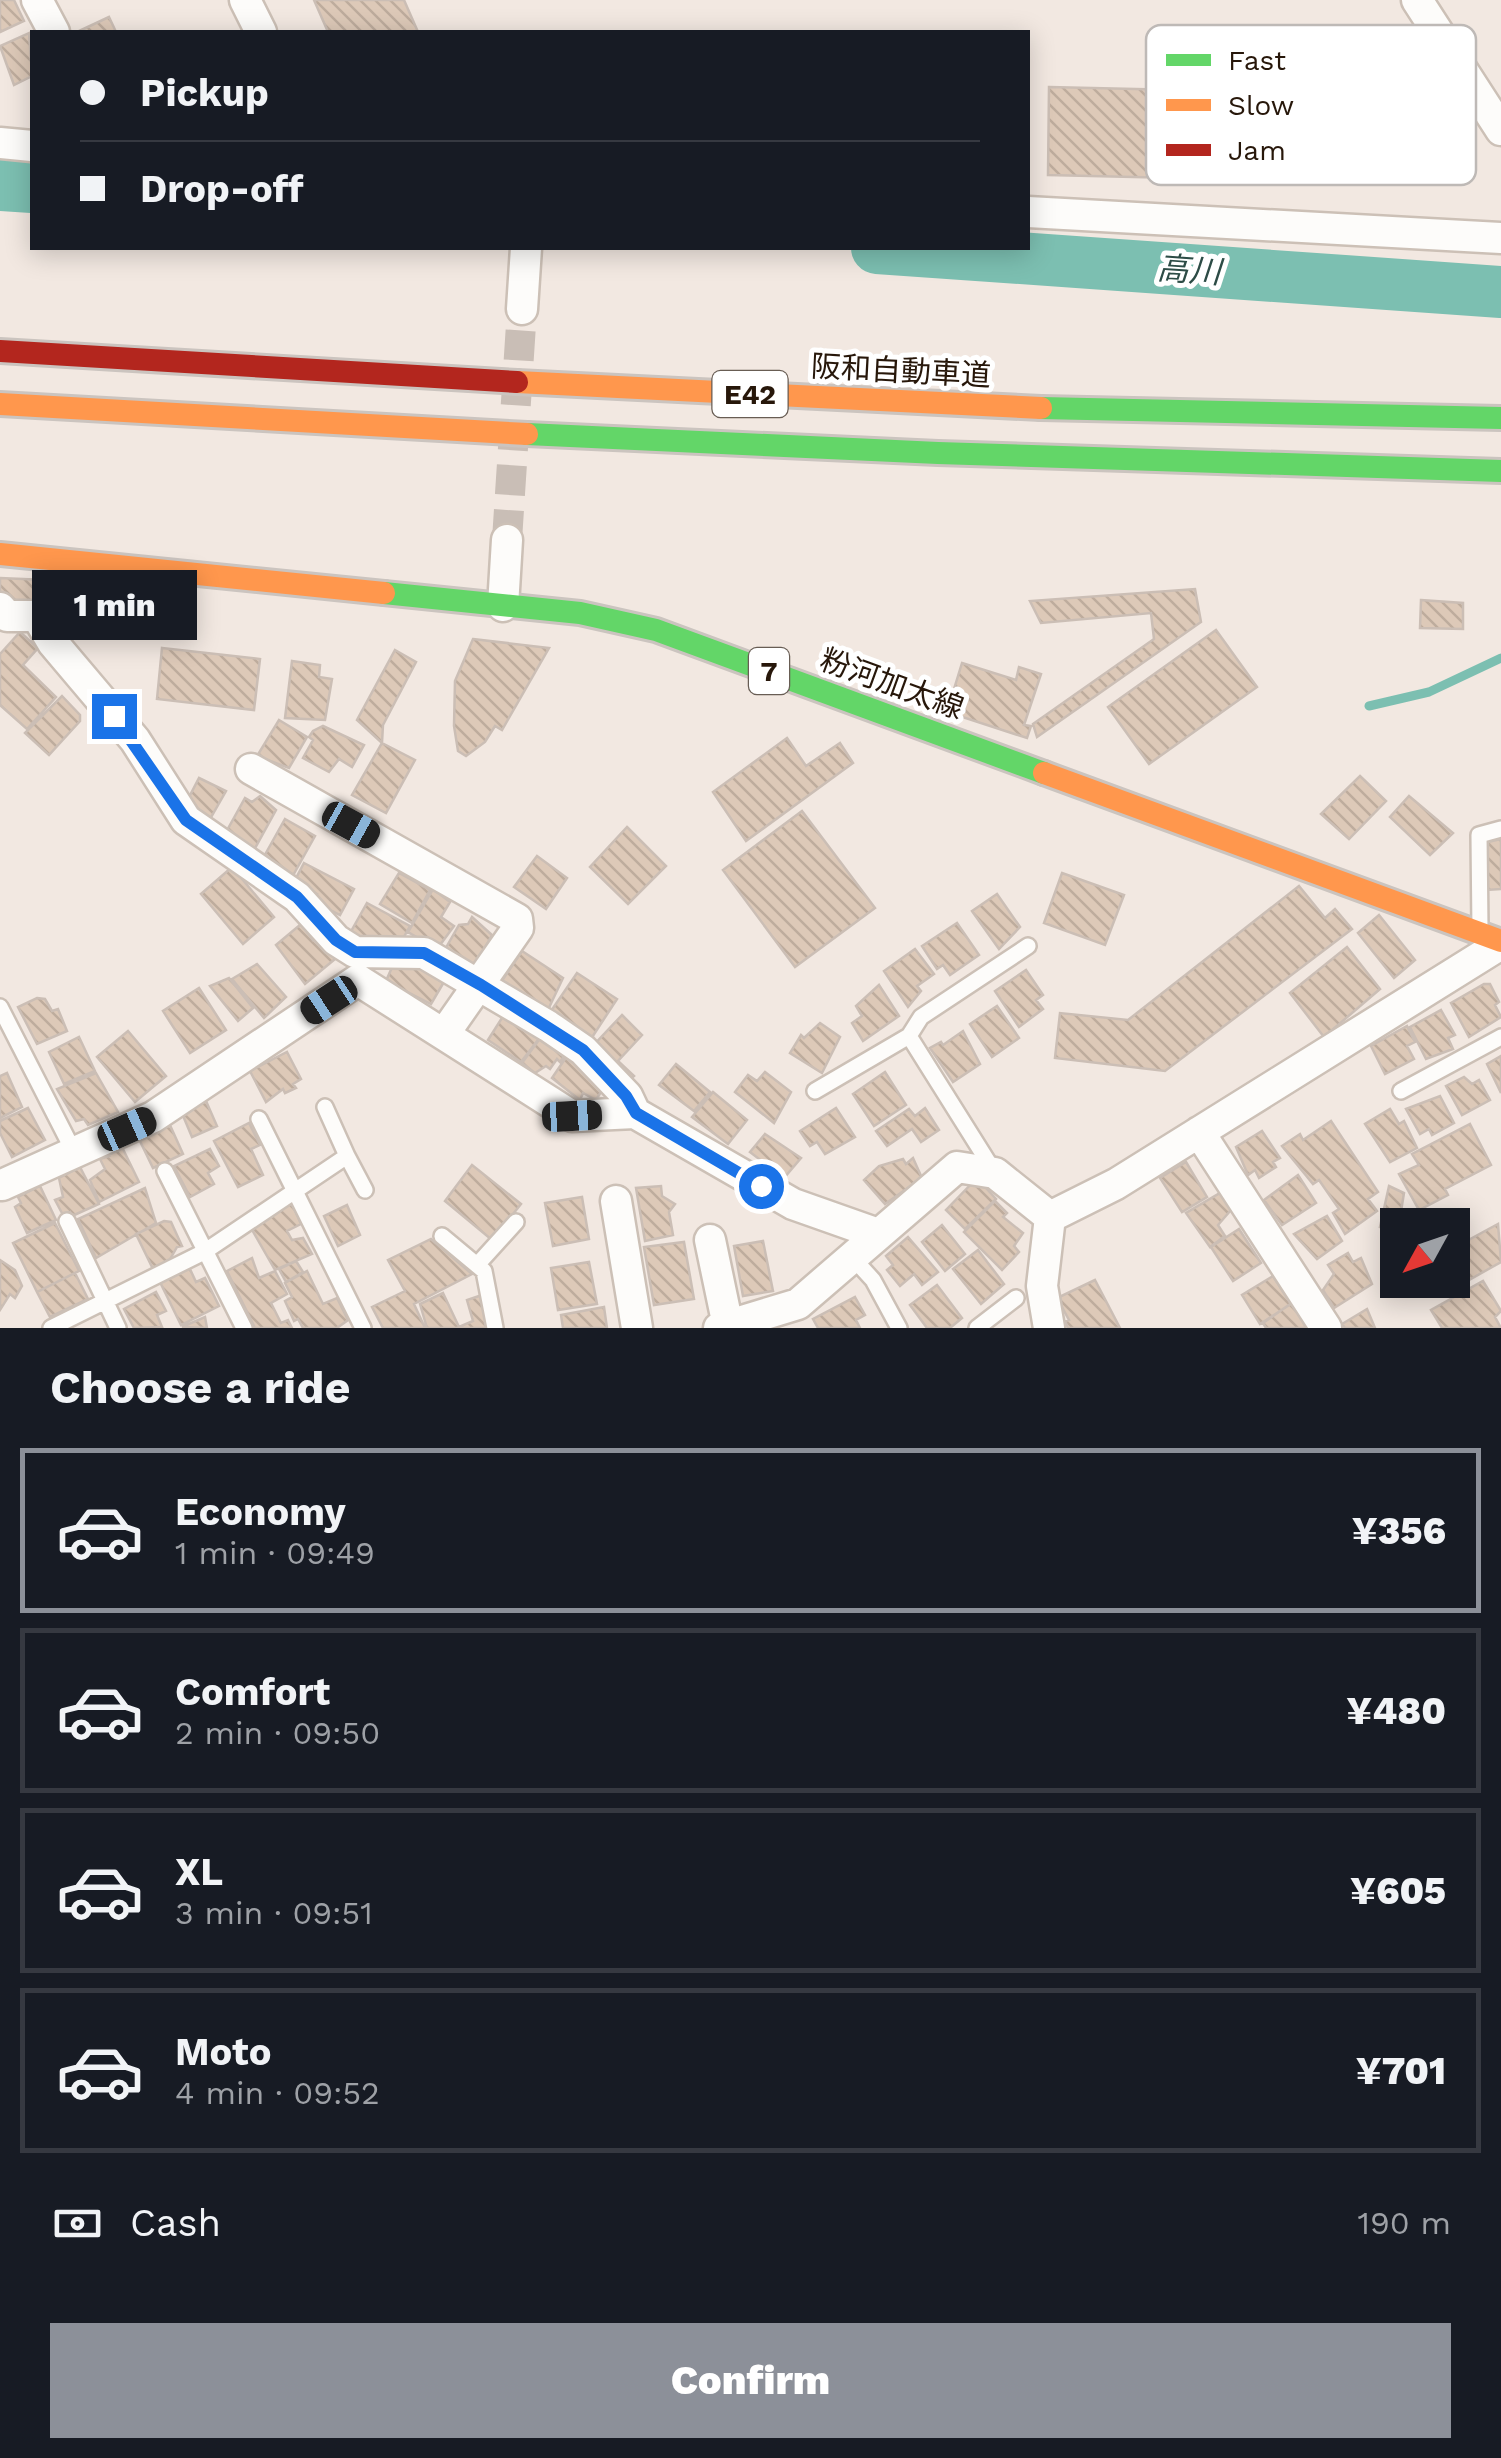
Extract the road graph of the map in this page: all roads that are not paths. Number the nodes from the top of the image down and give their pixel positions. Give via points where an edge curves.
1 (37, 0) edge
2 (245, 0) edge
3 (1416, 0) edge
4 (1432, 25) edge
5 (53, 30) edge
6 (259, 30) edge
7 (1476, 92) edge
8 (1501, 130) edge
9 (0, 143) edge
10 (30, 146) edge
11 (1030, 212) edge
12 (1501, 238) edge
13 (526, 250) edge
14 (522, 309) tunnel mouth
15 (0, 351) edge
16 (0, 404) edge
17 (1501, 418) edge
18 (1501, 471) edge
19 (507, 540) tunnel mouth
20 (0, 554) edge
21 (503, 606) junction
22 (0, 608) edge
23 (251, 769) dead end
24 (1501, 829) edge
25 (1495, 940) edge
26 (1028, 946) dead end
27 (481, 985) junction
28 (0, 1006) edge
29 (444, 1034) junction
30 (909, 1036) junction
31 (1501, 1037) edge
32 (815, 1091) dead end
33 (1401, 1091) dead end
34 (325, 1107) dead end
35 (636, 1113) junction
36 (259, 1119) dead end
37 (1199, 1132) junction
38 (74, 1152) junction
39 (347, 1156) junction
40 (165, 1171) dead end
41 (995, 1173) junction
42 (1, 1183) edge
43 (294, 1188) junction
44 (365, 1190) dead end
45 (616, 1201) dead end
46 (1050, 1217) junction
47 (66, 1221) dead end
48 (516, 1222) dead end
49 (878, 1234) junction
50 (442, 1236) dead end
51 (710, 1240) dead end
52 (204, 1252) junction
53 (852, 1257) junction
54 (477, 1265) junction
55 (1016, 1298) dead end
56 (105, 1300) junction
57 (723, 1327) edge
58 (51, 1328) edge
59 (118, 1328) edge
60 (244, 1328) edge
61 (363, 1328) edge
62 (496, 1328) edge
63 (637, 1328) edge
64 (900, 1328) edge
65 (977, 1328) edge
66 (1049, 1328) edge
67 (1326, 1328) edge

1 - 5 street
2 - 6 street
3 - 4 street
7 - 8 street
9 - 10 street
11 - 12 street
13 - 14 street
15 - 17 main road, 阪和自動車道 / E42 via 950,404
16 - 18 main road, E42 via 788,449
19 - 21 street
20 - 21 main road, 粉河加太線 / 7
21 - 25 main road, 粉河加太線 / 7 via 580,613 656,630
22 - 27 street via 7,616 37,616 135,740 186,820 297,897 336,940 355,952 424,953
23 - 27 street via 517,919 518,928
24 - 25 lane via 1479,835
25 - 37 street
26 - 30 lane via 921,1017
27 - 29 street
27 - 35 street via 583,1050
28 - 38 lane
29 - 35 street via 572,1116
29 - 38 street via 358,980 153,1117
30 - 32 lane
30 - 41 lane
31 - 33 lane
34 - 39 lane
35 - 49 street via 793,1204
36 - 43 lane
37 - 46 street
37 - 67 street
38 - 42 street
39 - 43 lane
39 - 44 lane
40 - 52 lane
41 - 46 street
41 - 49 street via 956,1167
43 - 52 lane
43 - 61 lane
45 - 63 street
46 - 66 street via 1042,1286
47 - 56 lane
48 - 54 lane
49 - 53 street
50 - 54 lane
51 - 57 street
52 - 56 lane
52 - 60 lane
53 - 57 street via 798,1304
53 - 64 lane via 874,1280
54 - 62 lane via 484,1270
55 - 65 lane
56 - 58 lane
56 - 59 lane

